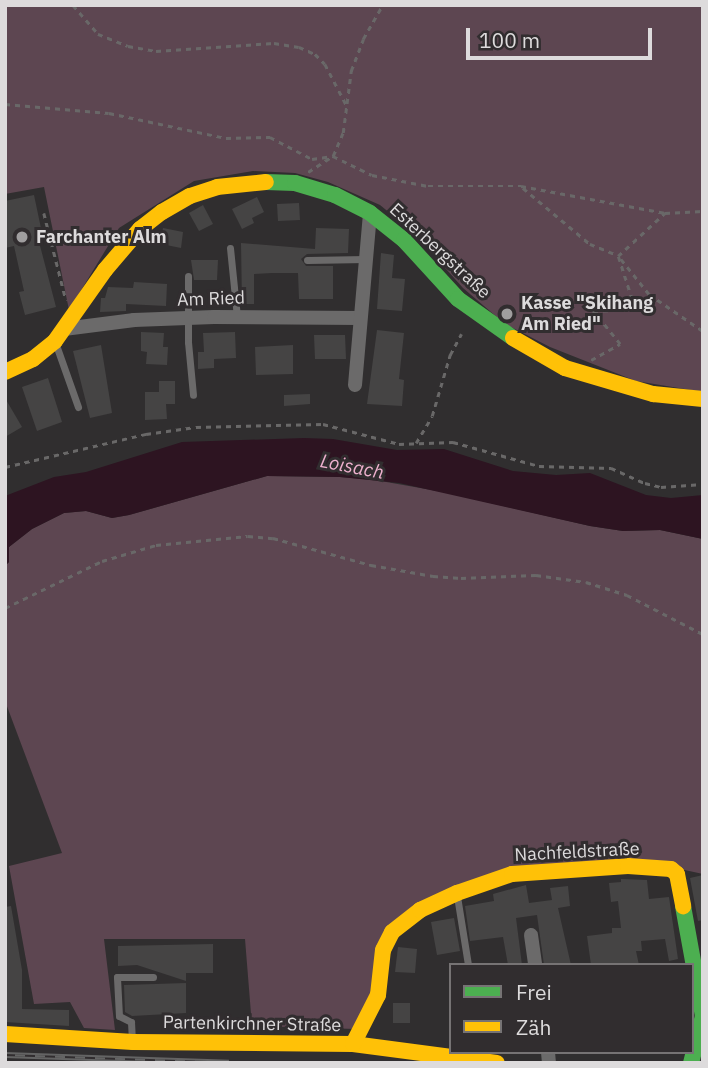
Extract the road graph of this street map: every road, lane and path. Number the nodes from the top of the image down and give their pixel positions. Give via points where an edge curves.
1 (73, 5) edge
2 (383, 5) edge
3 (5, 104) edge
4 (347, 106) junction
5 (333, 156) junction
6 (295, 183) junction
7 (520, 186) junction
8 (703, 211) edge
9 (44, 213) dead end
10 (665, 213) junction
11 (370, 214) junction
12 (230, 248) dead end
13 (618, 256) junction
14 (366, 259) junction
15 (307, 260) dead end
16 (188, 276) dead end
17 (237, 317) junction
18 (360, 318) junction
19 (187, 320) junction
20 (63, 330) junction
21 (703, 331) edge
22 (461, 334) dead end
23 (5, 372) edge
24 (586, 374) junction
25 (355, 385) dead end
26 (193, 395) dead end
27 (703, 399) edge
28 (78, 407) dead end
29 (416, 443) junction
30 (5, 467) edge
31 (703, 484) edge
32 (5, 608) edge
33 (703, 634) edge
34 (457, 893) junction
35 (531, 935) dead end
36 (468, 963) edge
37 (535, 963) edge
38 (699, 967) edge
39 (153, 977) dead end
40 (695, 992) edge
41 (5, 1034) edge
42 (132, 1042) junction
43 (353, 1044) junction
44 (694, 1050) edge
45 (497, 1063) edge

1 - 4 path via 98,34 128,46 156,51 274,43 299,47 325,64
2 - 4 path via 351,71
3 - 5 path via 109,113 226,138 270,136 312,159
4 - 5 path
5 - 6 path
5 - 7 path via 372,175 428,186
6 - 11 street, Esterbergstraße via 335,195
6 - 20 street, Esterbergstraße via 217,187 162,212 140,229 105,270
7 - 10 path
7 - 13 path via 590,244
8 - 10 path
9 - 20 path
10 - 13 path
11 - 14 street
11 - 24 street, Esterbergstraße via 404,240 458,299 500,331 565,368
12 - 17 lane
13 - 21 path via 649,294
13 - 24 path via 635,309 593,311 620,344 582,365
14 - 15 lane
14 - 18 street
16 - 19 lane
17 - 18 street, Am Ried
17 - 19 street, Am Ried
18 - 25 street
19 - 20 street, Am Ried via 134,320
19 - 26 lane
20 - 23 street, Esterbergstraße via 33,359
20 - 28 lane
22 - 29 path via 432,416
24 - 27 street, Esterbergstraße via 653,394
29 - 30 path via 375,440 323,424 196,427
29 - 31 path via 453,442 539,466 611,468 662,487
32 - 33 path via 102,561 156,545 248,536 433,576 536,575 586,582 627,596
34 - 36 lane
34 - 38 street, Nachfeldstraße via 512,874 628,866 671,869 677,874
34 - 43 street, Nachfeldstraße via 420,910 392,932 383,950 378,995
35 - 37 street
38 - 40 street, Nachfeldstraße
39 - 42 lane via 117,977 119,1016 131,1022
40 - 44 street, Nachfeldstraße via 702,1016
41 - 42 street, Partenkirchner Straße
42 - 43 street, Partenkirchner Straße
43 - 45 street, Partenkirchner Straße

